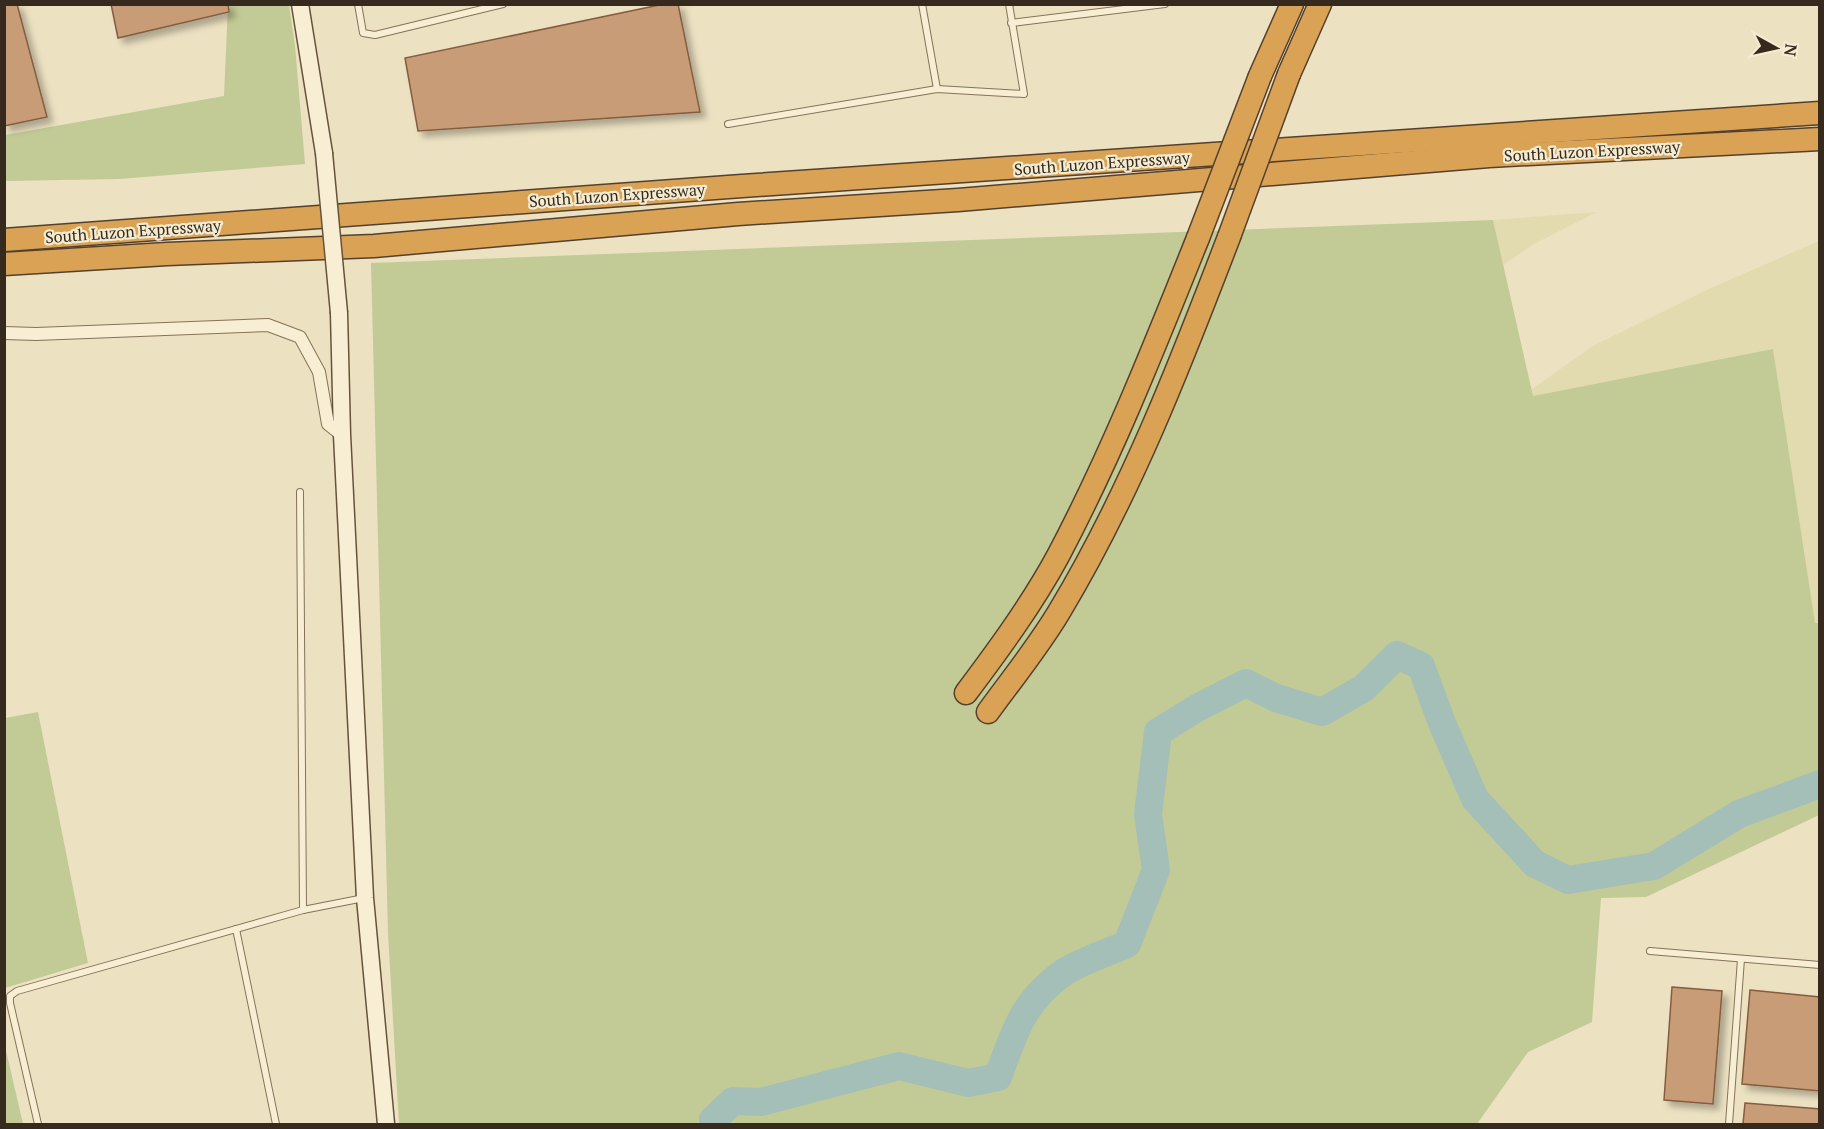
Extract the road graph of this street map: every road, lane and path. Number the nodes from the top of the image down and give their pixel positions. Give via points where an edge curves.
1 (300, 4) edge
2 (358, 4) edge
3 (503, 4) edge
4 (922, 4) edge
5 (1009, 4) edge
6 (1165, 4) edge
7 (1293, 4) edge
8 (1320, 4) edge
9 (1011, 23) junction
10 (937, 89) junction
11 (1820, 113) edge
12 (728, 124) dead end
13 (1820, 139) edge
14 (4, 240) edge
15 (4, 264) edge
16 (4, 333) edge
17 (342, 435) junction
18 (300, 492) dead end
19 (966, 693) dead end
20 (988, 712) dead end
21 (365, 898) junction
22 (303, 910) junction
23 (236, 929) junction
24 (1650, 951) dead end
25 (1741, 959) junction
26 (1820, 965) edge
27 (39, 1125) edge
28 (276, 1125) edge
29 (386, 1125) edge
30 (1729, 1125) edge

1 - 17 street, bridge via 324,153 339,313
2 - 3 lane via 363,33 375,35
4 - 10 lane
5 - 9 lane
6 - 9 lane
7 - 19 highway, bridge via 1260,76 1198,238 1103,464 1026,609
8 - 20 highway, bridge via 1289,74 1173,380 1097,546 1058,614
9 - 10 lane via 1024,94
10 - 12 lane
11 - 14 highway, South Luzon Expressway
13 - 15 highway, South Luzon Expressway via 1489,156 374,246
16 - 17 street via 268,325 300,337 319,372 328,424
17 - 21 street
18 - 22 lane
21 - 22 lane
21 - 29 street
22 - 23 lane
23 - 27 lane via 10,996
23 - 28 lane
24 - 25 lane
25 - 26 lane
25 - 30 lane

